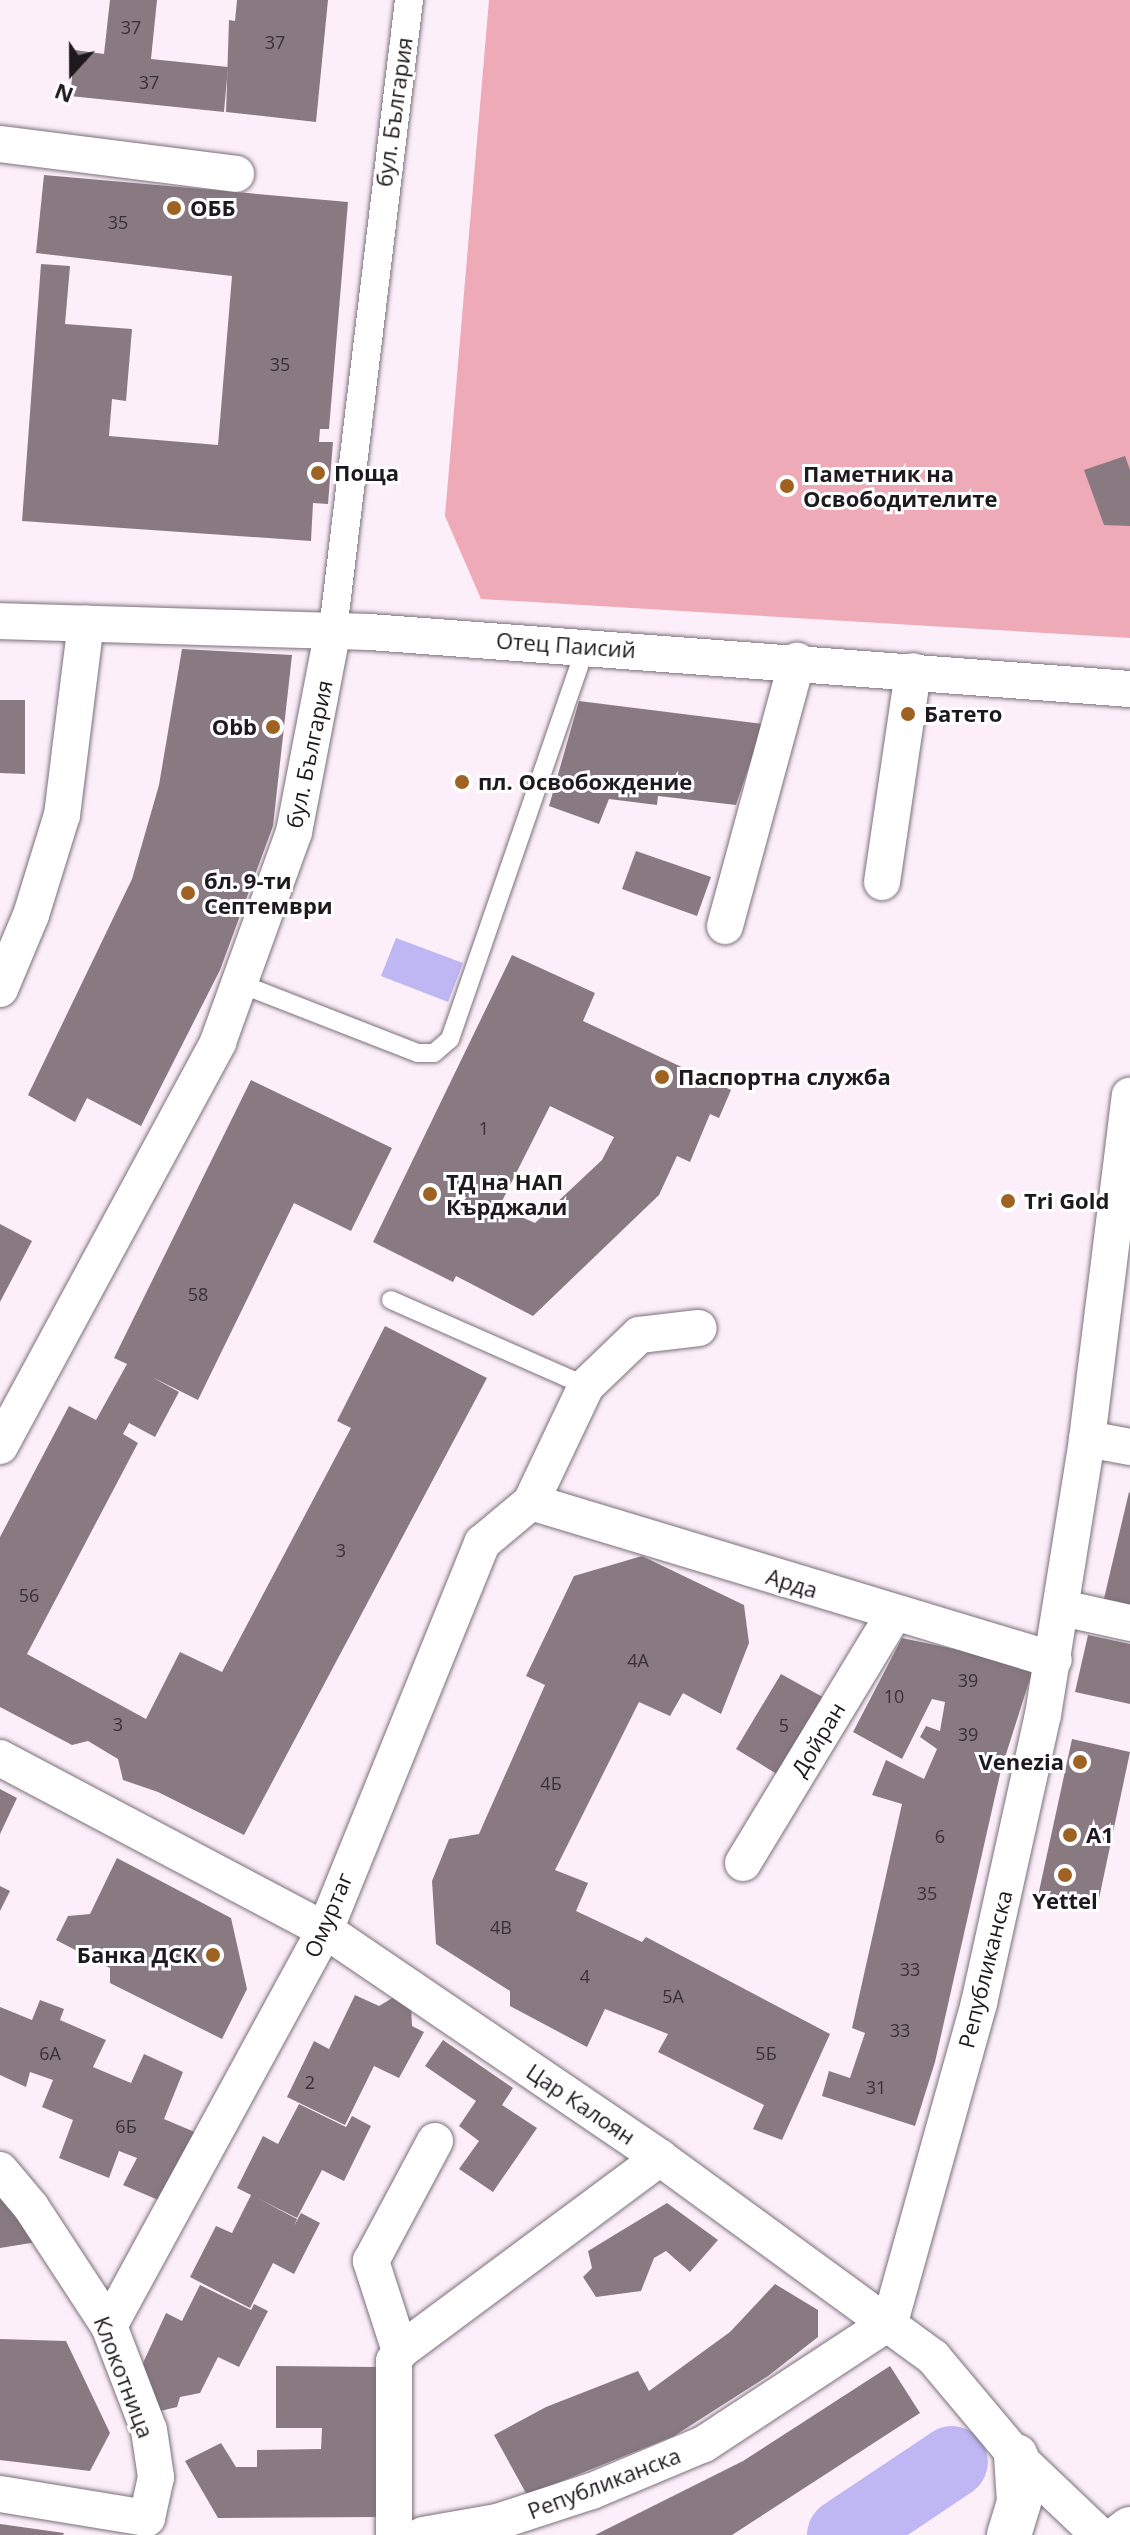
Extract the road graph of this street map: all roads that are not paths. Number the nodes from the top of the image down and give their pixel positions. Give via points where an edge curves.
1 (409, 0) edge
2 (0, 144) edge
3 (236, 174) dead end
4 (0, 621) edge
5 (86, 623) junction
6 (333, 630) junction
7 (586, 647) junction
8 (797, 661) junction
9 (913, 671) junction
10 (1130, 689) edge
11 (882, 882) dead end
12 (725, 926) dead end
13 (241, 984) junction
14 (0, 989) edge
15 (1130, 1096) edge
16 (391, 1300) dead end
17 (699, 1328) dead end
18 (586, 1386) junction
19 (1087, 1439) junction
20 (0, 1446) edge
21 (1130, 1447) edge
22 (531, 1502) junction
23 (1062, 1608) junction
24 (893, 1615) junction
25 (1130, 1623) edge
26 (1054, 1660) junction
27 (0, 1758) edge
28 (743, 1863) dead end
29 (325, 1930) junction
30 (435, 2141) dead end
31 (660, 2158) junction
32 (0, 2170) edge
33 (890, 2322) junction
34 (109, 2326) junction
35 (400, 2351) junction
36 (1016, 2456) junction
37 (0, 2494) edge
38 (151, 2526) edge
39 (1130, 2529) edge
40 (394, 2535) edge
41 (423, 2535) edge
42 (1009, 2535) edge
43 (1099, 2535) edge
44 (1122, 2535) edge

1 - 6 street, бул. България
2 - 3 street
4 - 5 street, Отец Паисий
5 - 6 street, Отец Паисий
5 - 14 street via 62,815 31,915
6 - 7 street, Отец Паисий
6 - 13 street, бул. България via 294,832
7 - 8 street, Отец Паисий
7 - 13 lane via 450,1039 434,1053 418,1053
8 - 9 street, Отец Паисий
8 - 12 street
9 - 10 street, Отец Паисий
9 - 11 street
13 - 20 street, бул. България via 203,1076
15 - 19 street, Републиканска
16 - 18 lane
17 - 18 street via 639,1335
18 - 22 street
19 - 21 street
19 - 23 street, Републиканска
22 - 24 street, Арда
22 - 29 street, Омуртаг via 482,1543
23 - 25 street
23 - 26 street, Републиканска
24 - 26 street, Арда
24 - 28 street, Дойран
26 - 33 street, Републиканска via 979,2003
27 - 29 street, Цар Калоян
29 - 31 street, Цар Калоян
29 - 34 street, Омуртаг
30 - 35 street via 371,2261
31 - 33 street, Цар Калоян
31 - 35 street
32 - 34 street, Клокотница via 31,2207
33 - 36 street, Цар Калоян via 933,2357
33 - 41 street, Републиканска via 704,2444 592,2491 497,2522
34 - 38 street, Клокотница via 149,2430 156,2477
35 - 40 street via 394,2361
36 - 42 main road via 1019,2502
36 - 43 street, Цар Калоян
37 - 38 street
39 - 44 main road

